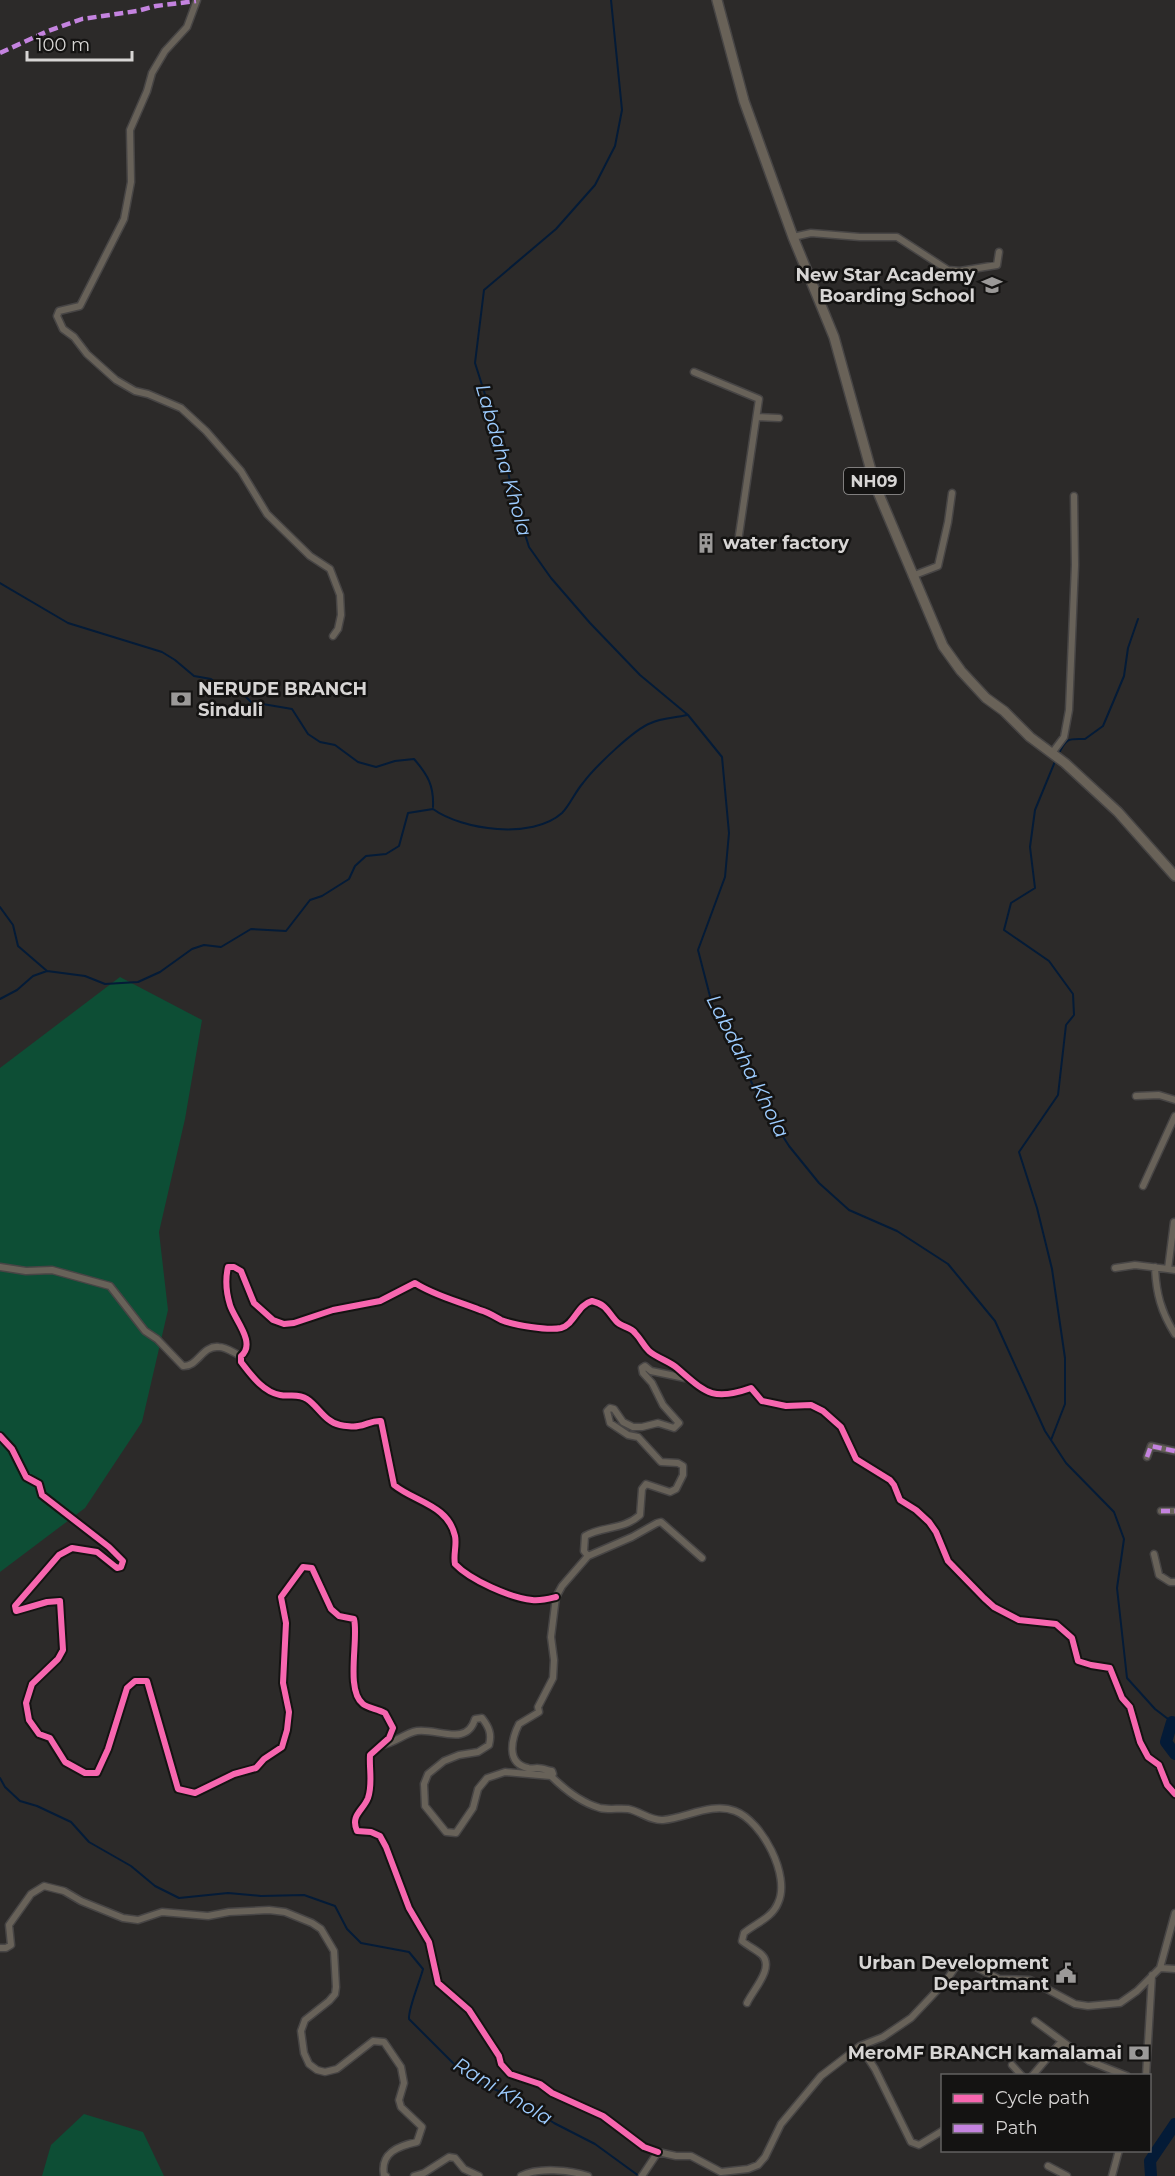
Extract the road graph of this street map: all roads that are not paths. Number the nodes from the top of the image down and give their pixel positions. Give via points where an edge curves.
1 (197, 0) edge
2 (717, 0) edge
3 (792, 237) junction
4 (999, 252) dead end
5 (694, 372) dead end
6 (757, 417) junction
7 (780, 418) dead end
8 (952, 493) dead end
9 (1074, 496) dead end
10 (739, 535) dead end
11 (912, 576) junction
12 (333, 636) dead end
13 (1052, 753) junction
14 (1175, 876) edge
15 (1136, 1096) dead end
16 (1175, 1100) edge
17 (1175, 1116) edge
18 (1143, 1186) dead end
19 (1174, 1222) edge
20 (0, 1267) edge
21 (1155, 1267) junction
22 (1115, 1268) dead end
23 (1172, 1270) edge
24 (1175, 1334) edge
25 (241, 1356) junction
26 (688, 1379) junction
27 (0, 1436) edge
28 (1175, 1451) edge
29 (1147, 1457) dead end
30 (1161, 1511) dead end
31 (1175, 1511) edge
32 (1154, 1554) dead end
33 (588, 1556) junction
34 (702, 1558) dead end
35 (1175, 1582) edge
36 (556, 1597) junction
37 (381, 1745) junction
38 (550, 1776) junction
39 (1175, 1794) edge
40 (1175, 1913) edge
41 (0, 1948) edge
42 (1160, 1968) junction
43 (1175, 1969) edge
44 (1152, 1975) junction
45 (747, 2003) dead end
46 (1035, 2021) dead end
47 (1062, 2042) junction
48 (860, 2046) junction
49 (1012, 2065) dead end
50 (1020, 2074) edge
51 (1034, 2074) edge
52 (1122, 2074) edge
53 (1146, 2074) edge
54 (941, 2132) edge
55 (658, 2152) junction
56 (1119, 2152) edge
57 (1048, 2166) dead end
58 (1055, 2174) edge
59 (643, 2175) edge
60 (386, 2176) edge
61 (414, 2176) edge
62 (479, 2176) edge
63 (521, 2176) edge
64 (588, 2176) edge
65 (1067, 2176) edge
66 (1112, 2176) edge

1 - 12 street via 187,27 152,73 130,130 131,182 124,219 80,306 59,311 57,316 63,329 117,380 181,408 206,431 241,471 267,514 310,556 330,569 341,615
2 - 3 main road, NH09 via 744,101
3 - 4 street via 811,233 897,237 948,270 960,271 997,265
3 - 11 main road, NH09 via 834,337 875,485
5 - 6 street via 759,399
6 - 7 street
6 - 10 street
8 - 11 street via 938,566
9 - 13 street via 1069,710 1064,737
11 - 13 main road, NH09 via 943,646 961,671 986,698
13 - 14 main road, NH09 via 1118,812
15 - 16 street via 1159,1095
17 - 18 street
19 - 23 street
20 - 25 street via 52,1270 110,1286 145,1331 183,1366 193,1364 211,1347 225,1348
21 - 22 street via 1135,1264
21 - 23 street
21 - 24 street via 1159,1302
25 - 26 street via 247,1343 230,1305 226,1288 228,1267 241,1271 254,1303 273,1320 284,1324 380,1301 415,1283 498,1319 548,1328 566,1326 582,1306 598,1302 615,1321 634,1331 651,1353 675,1366
25 - 36 street via 241,1362 264,1387 282,1396 301,1396 339,1425 357,1427 381,1421 394,1485 434,1507 452,1524 456,1538 453,1557 459,1568 486,1585 527,1599
26 - 33 street via 642,1368 663,1405 679,1423 674,1428 658,1423 633,1427 623,1422 614,1409 607,1411 610,1423 638,1437 661,1462 678,1463 683,1475 676,1489 670,1491 646,1484 640,1515 635,1520 585,1536 584,1551
26 - 39 street via 717,1395 751,1388 762,1401 786,1406 811,1405 829,1416 841,1427 856,1459 890,1480 900,1500 929,1522 948,1561 994,1607 1020,1620 1056,1624 1072,1638 1078,1661 1110,1668 1122,1698 1130,1707 1140,1742
27 - 37 street via 12,1449 26,1477 39,1484 42,1495 123,1561 117,1568 97,1552 72,1548 59,1555 15,1606 16,1611 60,1601 63,1650 32,1684 26,1703 29,1720 39,1734 50,1738 65,1762 85,1773 97,1773 127,1688 135,1682 147,1681 178,1789 195,1793 256,1768 282,1747 289,1712 283,1683 286,1623 281,1597 303,1567 312,1568 332,1609 339,1616 354,1619 358,1698 364,1705 385,1713 393,1728
28 - 29 street via 1151,1446
30 - 31 street
32 - 35 street via 1159,1575
33 - 34 street via 662,1522
33 - 36 street
36 - 38 street via 551,1637 553,1677 539,1712 519,1724 512,1747 513,1758 519,1764 528,1769 552,1771
37 - 38 street via 420,1731 460,1735 473,1727 475,1719 482,1718 489,1727 489,1746 439,1764 424,1784 425,1806 452,1834 462,1827 478,1789 487,1778 505,1772
37 - 55 street via 370,1755 368,1800 355,1816 354,1824 357,1831 380,1836 386,1847 409,1908 429,1942 438,1983 469,2010 510,2074 540,2084 603,2116 644,2147
38 - 45 street via 583,1801 600,1808 630,1809 662,1820 722,1808 735,1810 755,1824 770,1847 783,1890 775,1909 744,1933 742,1941 763,1956 765,1964 763,1978
40 - 42 street
41 - 60 street via 11,1945 9,1925 15,1914 31,1894 44,1886 123,1918 138,1920 162,1912 208,1916 269,1910 312,1923 321,1929 334,1952 336,1987 335,1995 305,2020 301,2031 309,2064 325,2072 337,2069 373,2041 384,2042 403,2075 401,2107 422,2127 417,2142 386,2157 382,2165
42 - 43 street
42 - 44 street
44 - 48 street via 1120,2003 1088,2006 1075,2004 1030,1980 999,1979 958,1963 911,2018 883,2037
44 - 53 street
46 - 47 street
47 - 51 street
47 - 52 street via 1089,2061
48 - 54 street via 911,2142 919,2145
48 - 55 street via 810,2088 780,2124 758,2165 721,2172 691,2156
49 - 50 street
55 - 59 street
56 - 66 street
57 - 58 street
58 - 65 street
61 - 62 street via 449,2157
63 - 64 street via 549,2171

